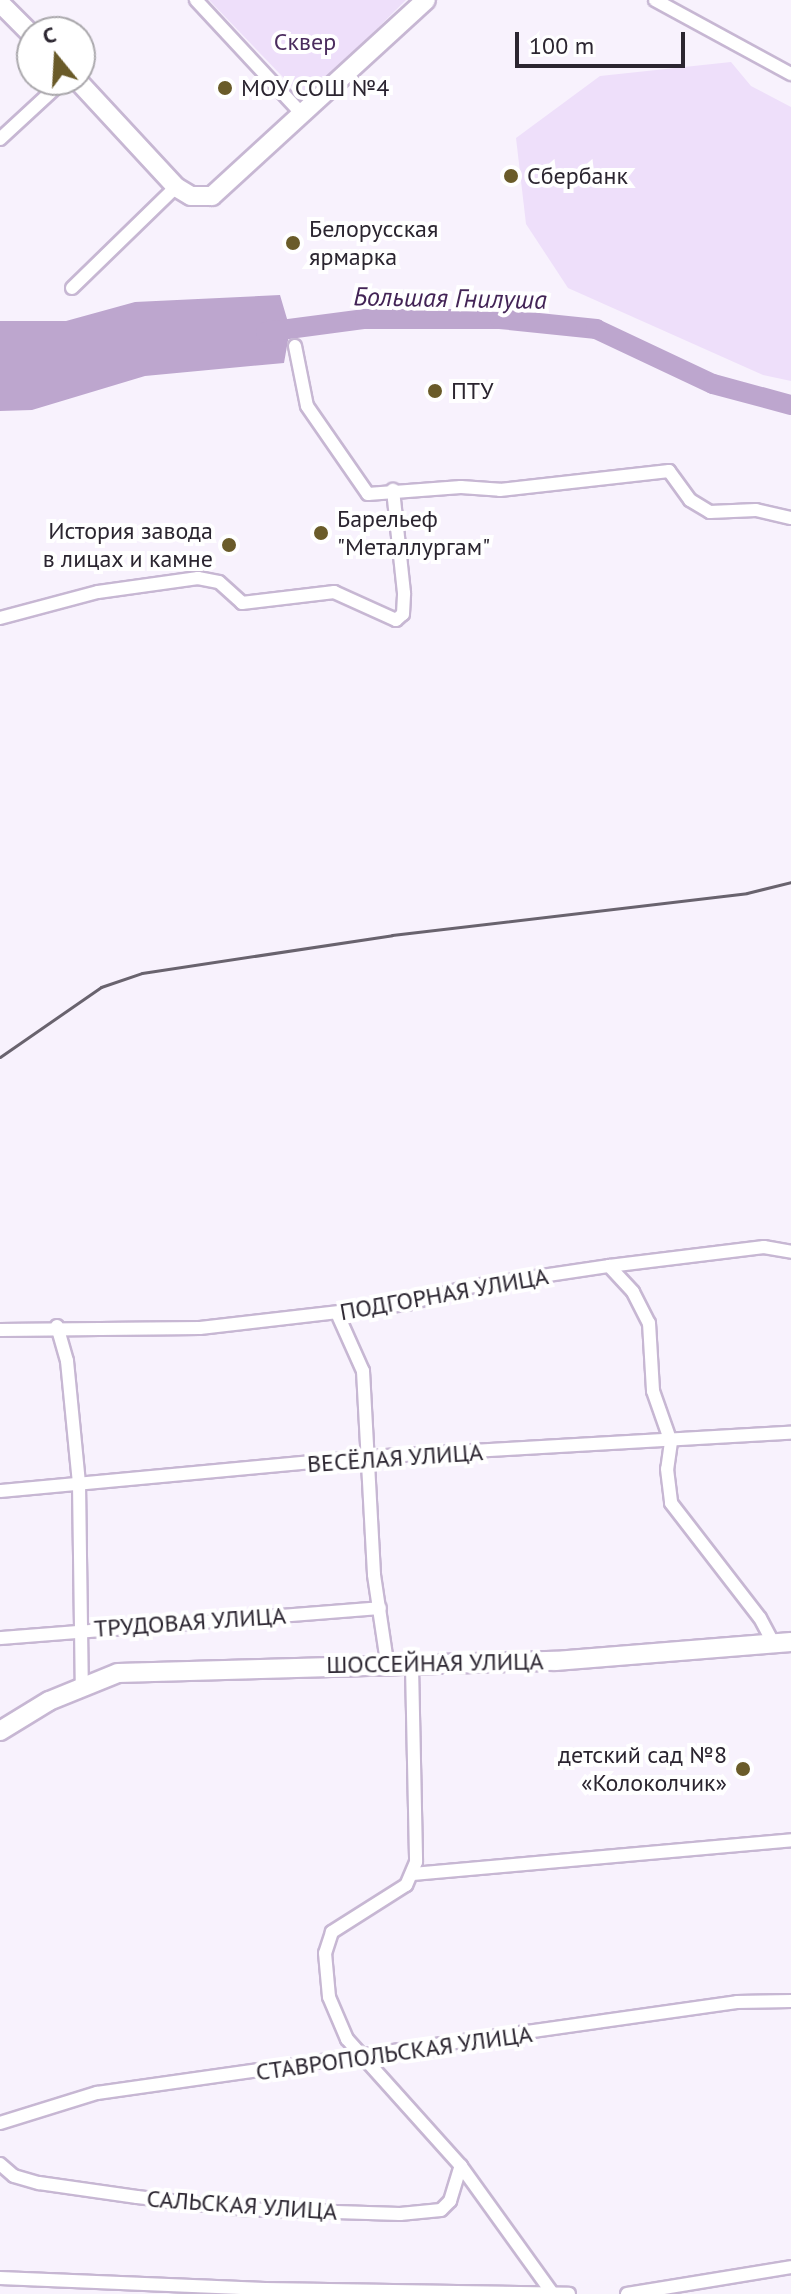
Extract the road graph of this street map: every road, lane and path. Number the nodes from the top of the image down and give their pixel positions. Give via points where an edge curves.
1 (196, 0) edge
2 (426, 0) edge
3 (655, 0) edge
4 (0, 3) edge
5 (16, 19) edge
6 (791, 74) edge
7 (47, 96) edge
8 (92, 96) edge
9 (302, 114) junction
10 (0, 139) edge
11 (176, 187) junction
12 (72, 288) dead end
13 (295, 346) dead end
14 (393, 490) junction
15 (791, 518) edge
16 (0, 618) edge
17 (791, 1252) edge
18 (609, 1266) junction
19 (337, 1313) junction
20 (57, 1326) junction
21 (0, 1330) edge
22 (791, 1433) edge
23 (671, 1442) junction
24 (370, 1457) junction
25 (79, 1484) junction
26 (0, 1491) edge
27 (380, 1608) junction
28 (79, 1630) junction
29 (0, 1638) edge
30 (783, 1643) edge
31 (387, 1662) junction
32 (412, 1666) junction
33 (82, 1688) junction
34 (0, 1731) edge
35 (791, 1840) edge
36 (413, 1874) junction
37 (791, 2001) edge
38 (367, 2059) junction
39 (0, 2123) edge
40 (0, 2164) edge
41 (461, 2166) junction
42 (791, 2267) edge
43 (0, 2278) edge
44 (552, 2292) edge
45 (569, 2294) edge
46 (627, 2294) edge

1 - 9 street
2 - 9 main road
3 - 6 street
4 - 5 main road
7 - 10 street
8 - 11 main road
9 - 11 main road via 212,196 191,196
11 - 12 street
13 - 14 street via 307,406 361,490
14 - 15 street via 500,490 669,471 690,500 710,512 756,510
14 - 16 street via 404,593 403,614 396,620 334,592 242,603 219,582 198,578 98,592
17 - 18 street, ПОДГОРНАЯ УЛИЦА via 764,1247
18 - 19 street, ПОДГОРНАЯ УЛИЦА
18 - 23 street via 633,1292 649,1323 653,1391
19 - 20 street, ПОДГОРНАЯ УЛИЦА via 200,1328
19 - 24 street via 363,1371
20 - 21 street, ПОДГОРНАЯ УЛИЦА
20 - 25 street via 67,1361
22 - 23 street, ВЕСЁЛАЯ УЛИЦА
23 - 24 street, ВЕСЁЛАЯ УЛИЦА
23 - 30 street via 671,1503
24 - 25 street, ВЕСЁЛАЯ УЛИЦА
24 - 27 street
25 - 26 street, ВЕСЁЛАЯ УЛИЦА
25 - 28 street
27 - 28 street, ТРУДОВАЯ УЛИЦА
27 - 31 street
28 - 29 street, ТРУДОВАЯ УЛИЦА
28 - 33 street
30 - 32 main road, ШОССЕЙНАЯ УЛИЦА via 597,1659
31 - 32 main road, ШОССЕЙНАЯ УЛИЦА
31 - 33 main road, ШОССЕЙНАЯ УЛИЦА via 118,1673
32 - 36 street via 418,1825
33 - 34 main road, ШОССЕЙНАЯ УЛИЦА
35 - 36 street
36 - 38 street via 406,1885 341,1923 327,1941 333,2014
37 - 38 street, СТАВРОПОЛЬСКАЯ УЛИЦА via 737,2002
38 - 39 street, СТАВРОПОЛЬСКАЯ УЛИЦА via 97,2093
38 - 41 street
40 - 41 street, САЛЬСКАЯ УЛИЦА via 14,2176 39,2183 137,2197 240,2209 400,2214 441,2210 450,2201
41 - 44 street
42 - 46 street
43 - 44 street via 265,2289
44 - 45 street

